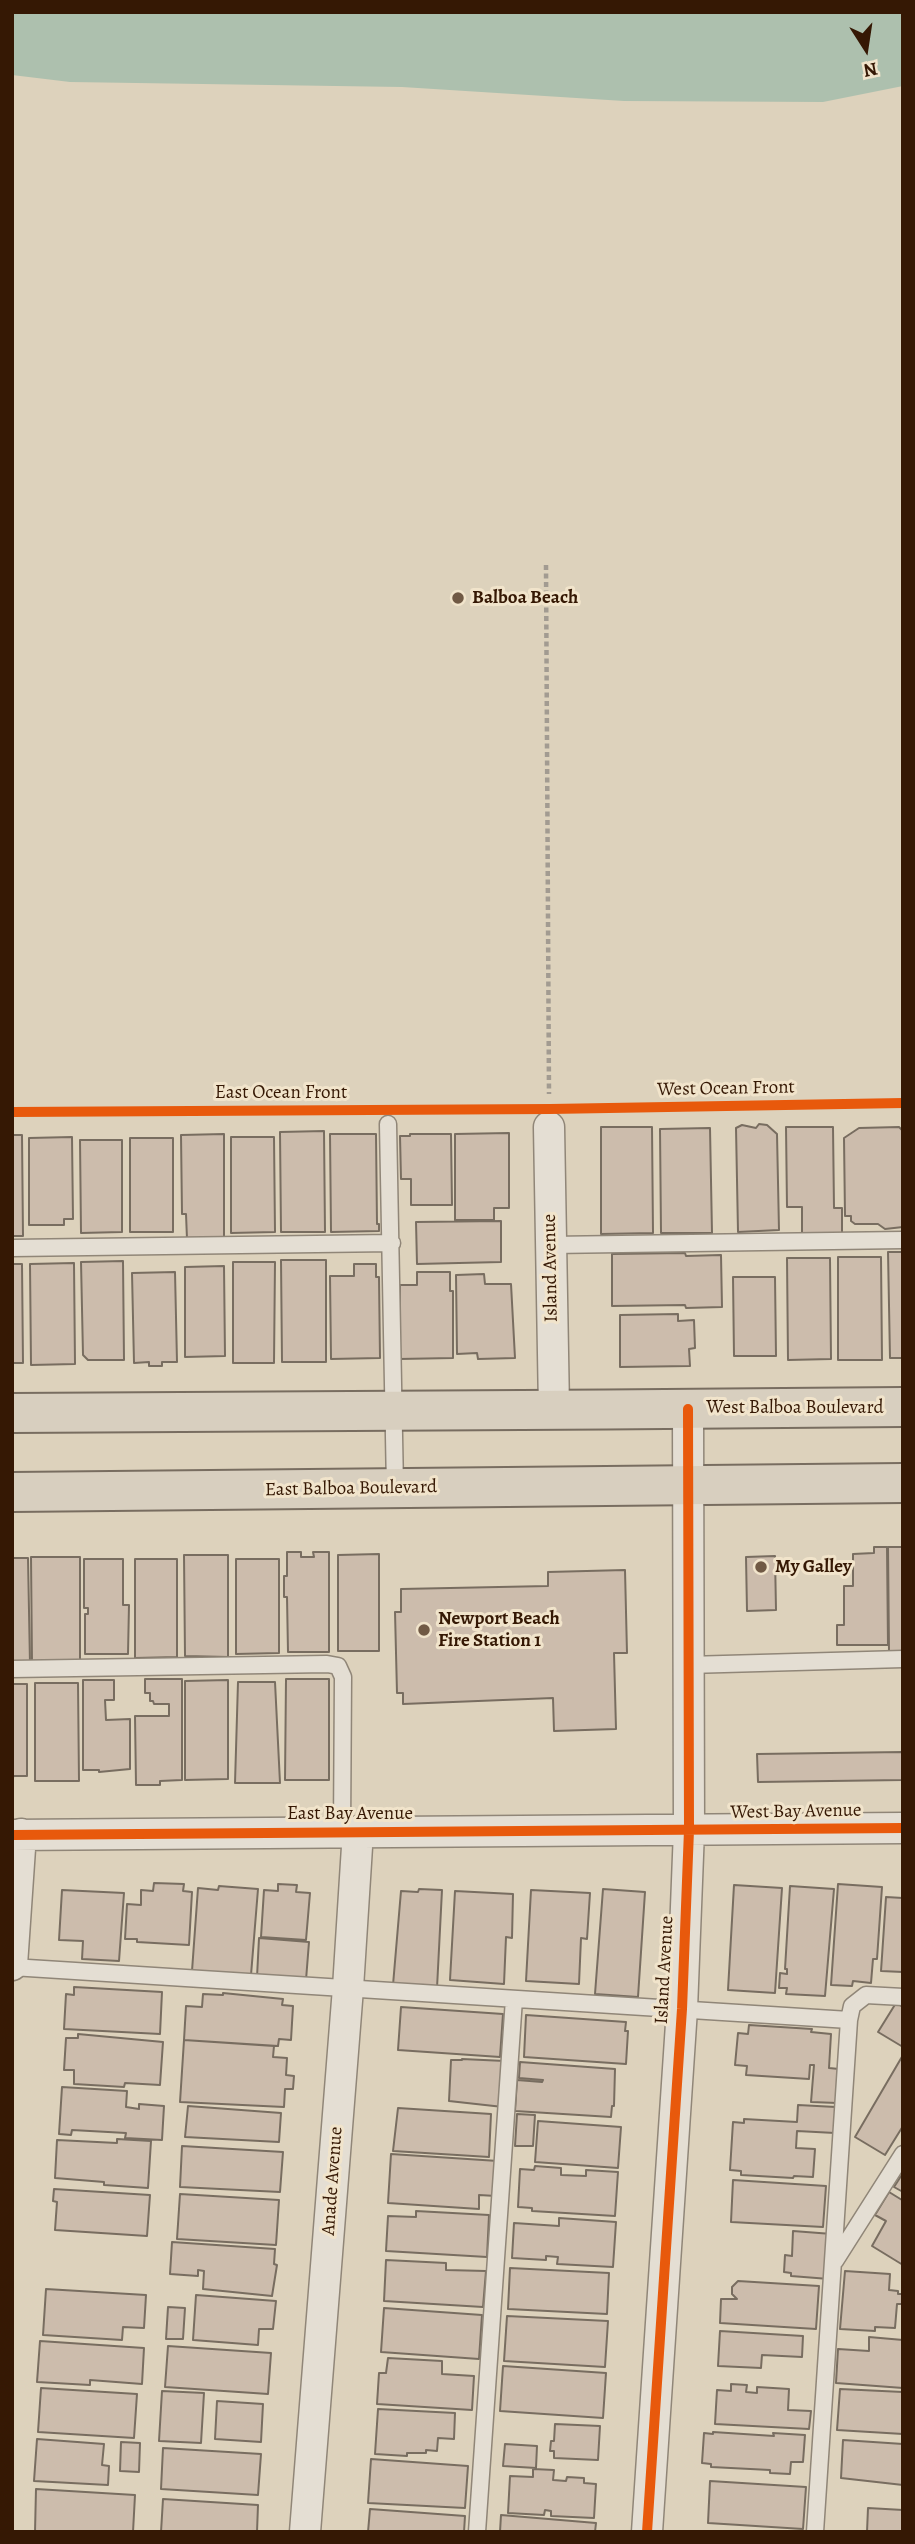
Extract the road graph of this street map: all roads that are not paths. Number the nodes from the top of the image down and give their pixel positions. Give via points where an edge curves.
1 (388, 1124) dead end
2 (549, 1127) dead end
3 (903, 1240) edge
4 (392, 1243) junction
5 (551, 1245) junction
6 (12, 1248) edge
7 (903, 1407) edge
8 (554, 1409) junction
9 (688, 1409) junction
10 (12, 1413) edge
11 (394, 1413) junction
12 (903, 1483) edge
13 (689, 1486) junction
14 (395, 1488) junction
15 (12, 1492) edge
16 (903, 1659) edge
17 (688, 1665) junction
18 (12, 1668) edge
19 (903, 1828) edge
20 (689, 1830) junction
21 (350, 1831) junction
22 (17, 1835) edge
23 (12, 1966) edge
24 (348, 1988) junction
25 (903, 1997) edge
26 (514, 1999) junction
27 (682, 2009) junction
28 (849, 2020) junction
29 (903, 2154) edge
30 (834, 2264) junction
31 (305, 2532) edge
32 (477, 2532) edge
33 (647, 2532) edge
34 (814, 2532) edge

1 - 4 lane
2 - 5 street, Island Avenue
3 - 5 lane
4 - 6 lane
4 - 11 lane
5 - 8 street, Island Avenue
7 - 9 main road, West Balboa Boulevard
8 - 9 main road
8 - 11 main road
9 - 13 street, Island Avenue
10 - 11 main road
11 - 14 lane
12 - 13 main road
13 - 14 main road, East Balboa Boulevard
13 - 17 street, Island Avenue
14 - 15 main road, East Balboa Boulevard
16 - 17 lane
17 - 20 street, Island Avenue
18 - 21 lane via 338,1666 343,1677
19 - 20 street, West Bay Avenue
20 - 21 street, East Bay Avenue
20 - 27 street, Island Avenue
21 - 22 street, East Bay Avenue
21 - 24 street, Anade Avenue
22 - 23 street
23 - 24 lane
24 - 26 lane
24 - 31 street, Anade Avenue
25 - 28 lane via 866,1995 852,2006
26 - 27 lane
26 - 32 lane
27 - 28 lane
27 - 33 street, Island Avenue
28 - 30 lane
29 - 30 lane
30 - 34 lane

